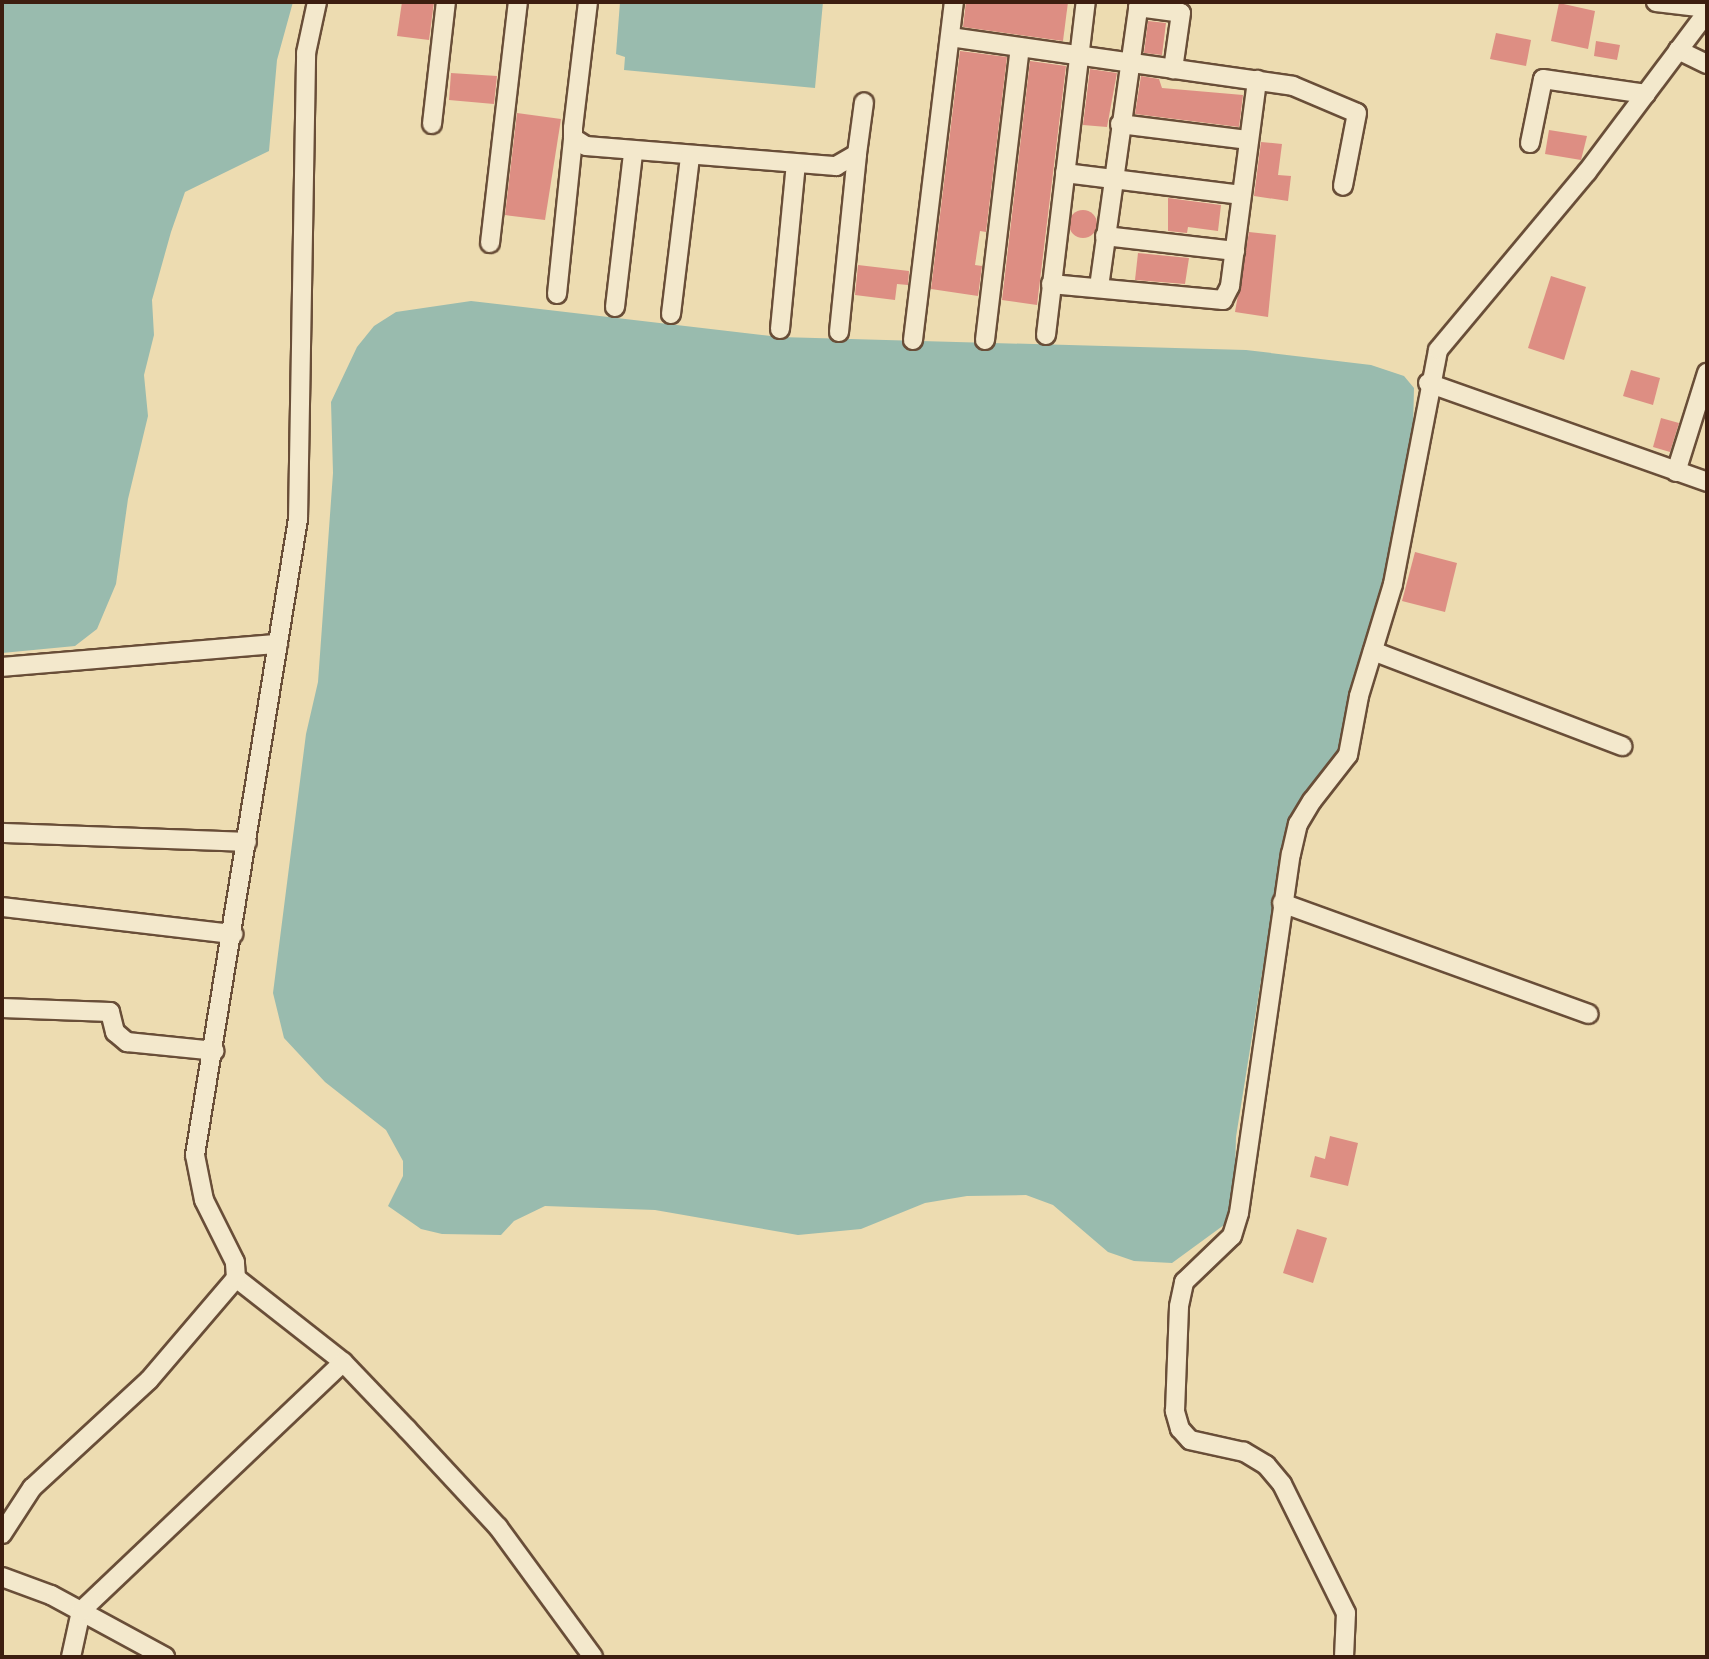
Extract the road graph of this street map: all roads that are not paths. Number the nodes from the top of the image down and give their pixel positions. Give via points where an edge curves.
1 (317, 2) edge
2 (446, 2) edge
3 (518, 2) edge
4 (588, 2) edge
5 (954, 2) edge
6 (1086, 2) edge
7 (1656, 2) edge
8 (1139, 5) edge
9 (1707, 10) edge
10 (950, 37) junction
11 (1020, 47) junction
12 (1678, 50) junction
13 (1079, 55) junction
14 (1130, 62) junction
15 (1707, 64) edge
16 (1173, 69) junction
17 (1257, 80) junction
18 (1646, 94) junction
19 (864, 102) dead end
20 (432, 124) dead end
21 (1120, 124) junction
22 (573, 138) junction
23 (1249, 140) junction
24 (1530, 143) dead end
25 (633, 153) junction
26 (857, 154) junction
27 (690, 156) junction
28 (796, 164) junction
29 (1065, 173) junction
30 (1112, 178) junction
31 (1343, 186) dead end
32 (1242, 195) junction
33 (1105, 236) junction
34 (490, 243) dead end
35 (1235, 251) junction
36 (1051, 284) junction
37 (1099, 287) junction
38 (557, 294) dead end
39 (615, 307) dead end
40 (671, 314) dead end
41 (780, 329) dead end
42 (839, 332) dead end
43 (1046, 335) dead end
44 (913, 340) dead end
45 (985, 340) dead end
46 (1707, 373) edge
47 (1428, 383) junction
48 (1676, 472) junction
49 (1707, 482) edge
50 (278, 644) junction
51 (1373, 651) junction
52 (2, 667) edge
53 (1622, 746) dead end
54 (2, 833) edge
55 (247, 842) junction
56 (1282, 903) junction
57 (2, 907) edge
58 (233, 934) junction
59 (2, 1008) edge
60 (1588, 1014) dead end
61 (215, 1051) junction
62 (236, 1278) junction
63 (343, 1362) junction
64 (2, 1534) edge
65 (2, 1577) edge
66 (81, 1611) junction
67 (71, 1657) edge
68 (165, 1657) edge
69 (593, 1657) edge
70 (1344, 1657) edge

1 - 50 street via 306,53 298,519
2 - 20 street
3 - 34 street
4 - 22 street
5 - 10 street
6 - 13 street
7 - 9 street
8 - 14 street
8 - 16 street via 1181,13
9 - 12 street
10 - 11 street
10 - 44 street
11 - 13 street
11 - 45 street
12 - 15 street
12 - 18 street
13 - 14 street
13 - 29 street
14 - 16 street
14 - 21 street
16 - 17 street
17 - 23 street
17 - 31 street via 1293,86 1357,113
18 - 24 street via 1543,79
18 - 47 street via 1587,172 1462,317 1438,350
19 - 26 street
21 - 23 street
21 - 30 street
22 - 25 street via 602,150
22 - 38 street
23 - 32 street
25 - 27 street
25 - 39 street
26 - 28 street via 836,166
26 - 42 street
27 - 28 street
27 - 40 street
28 - 41 street
29 - 30 street
29 - 36 street
30 - 32 street
30 - 33 street
32 - 35 street
33 - 35 street
33 - 37 street
35 - 37 street via 1223,300
36 - 37 street
36 - 43 street
46 - 48 street
47 - 48 street
47 - 51 street via 1404,531
48 - 49 street
50 - 52 street
50 - 55 street
51 - 53 street
51 - 56 street via 1348,755 1298,824
54 - 55 street
55 - 58 street
56 - 60 street
56 - 70 street via 1239,1213 1232,1236 1184,1282 1175,1411 1190,1440 1244,1452 1266,1465 1282,1484 1346,1613
57 - 58 street
58 - 61 street
59 - 61 street via 110,1012 115,1032 127,1042
61 - 62 street via 196,1171 235,1262
62 - 63 street
62 - 64 street via 149,1380 32,1488
63 - 66 street
63 - 69 street via 498,1527
65 - 66 street
66 - 67 street
66 - 68 street

